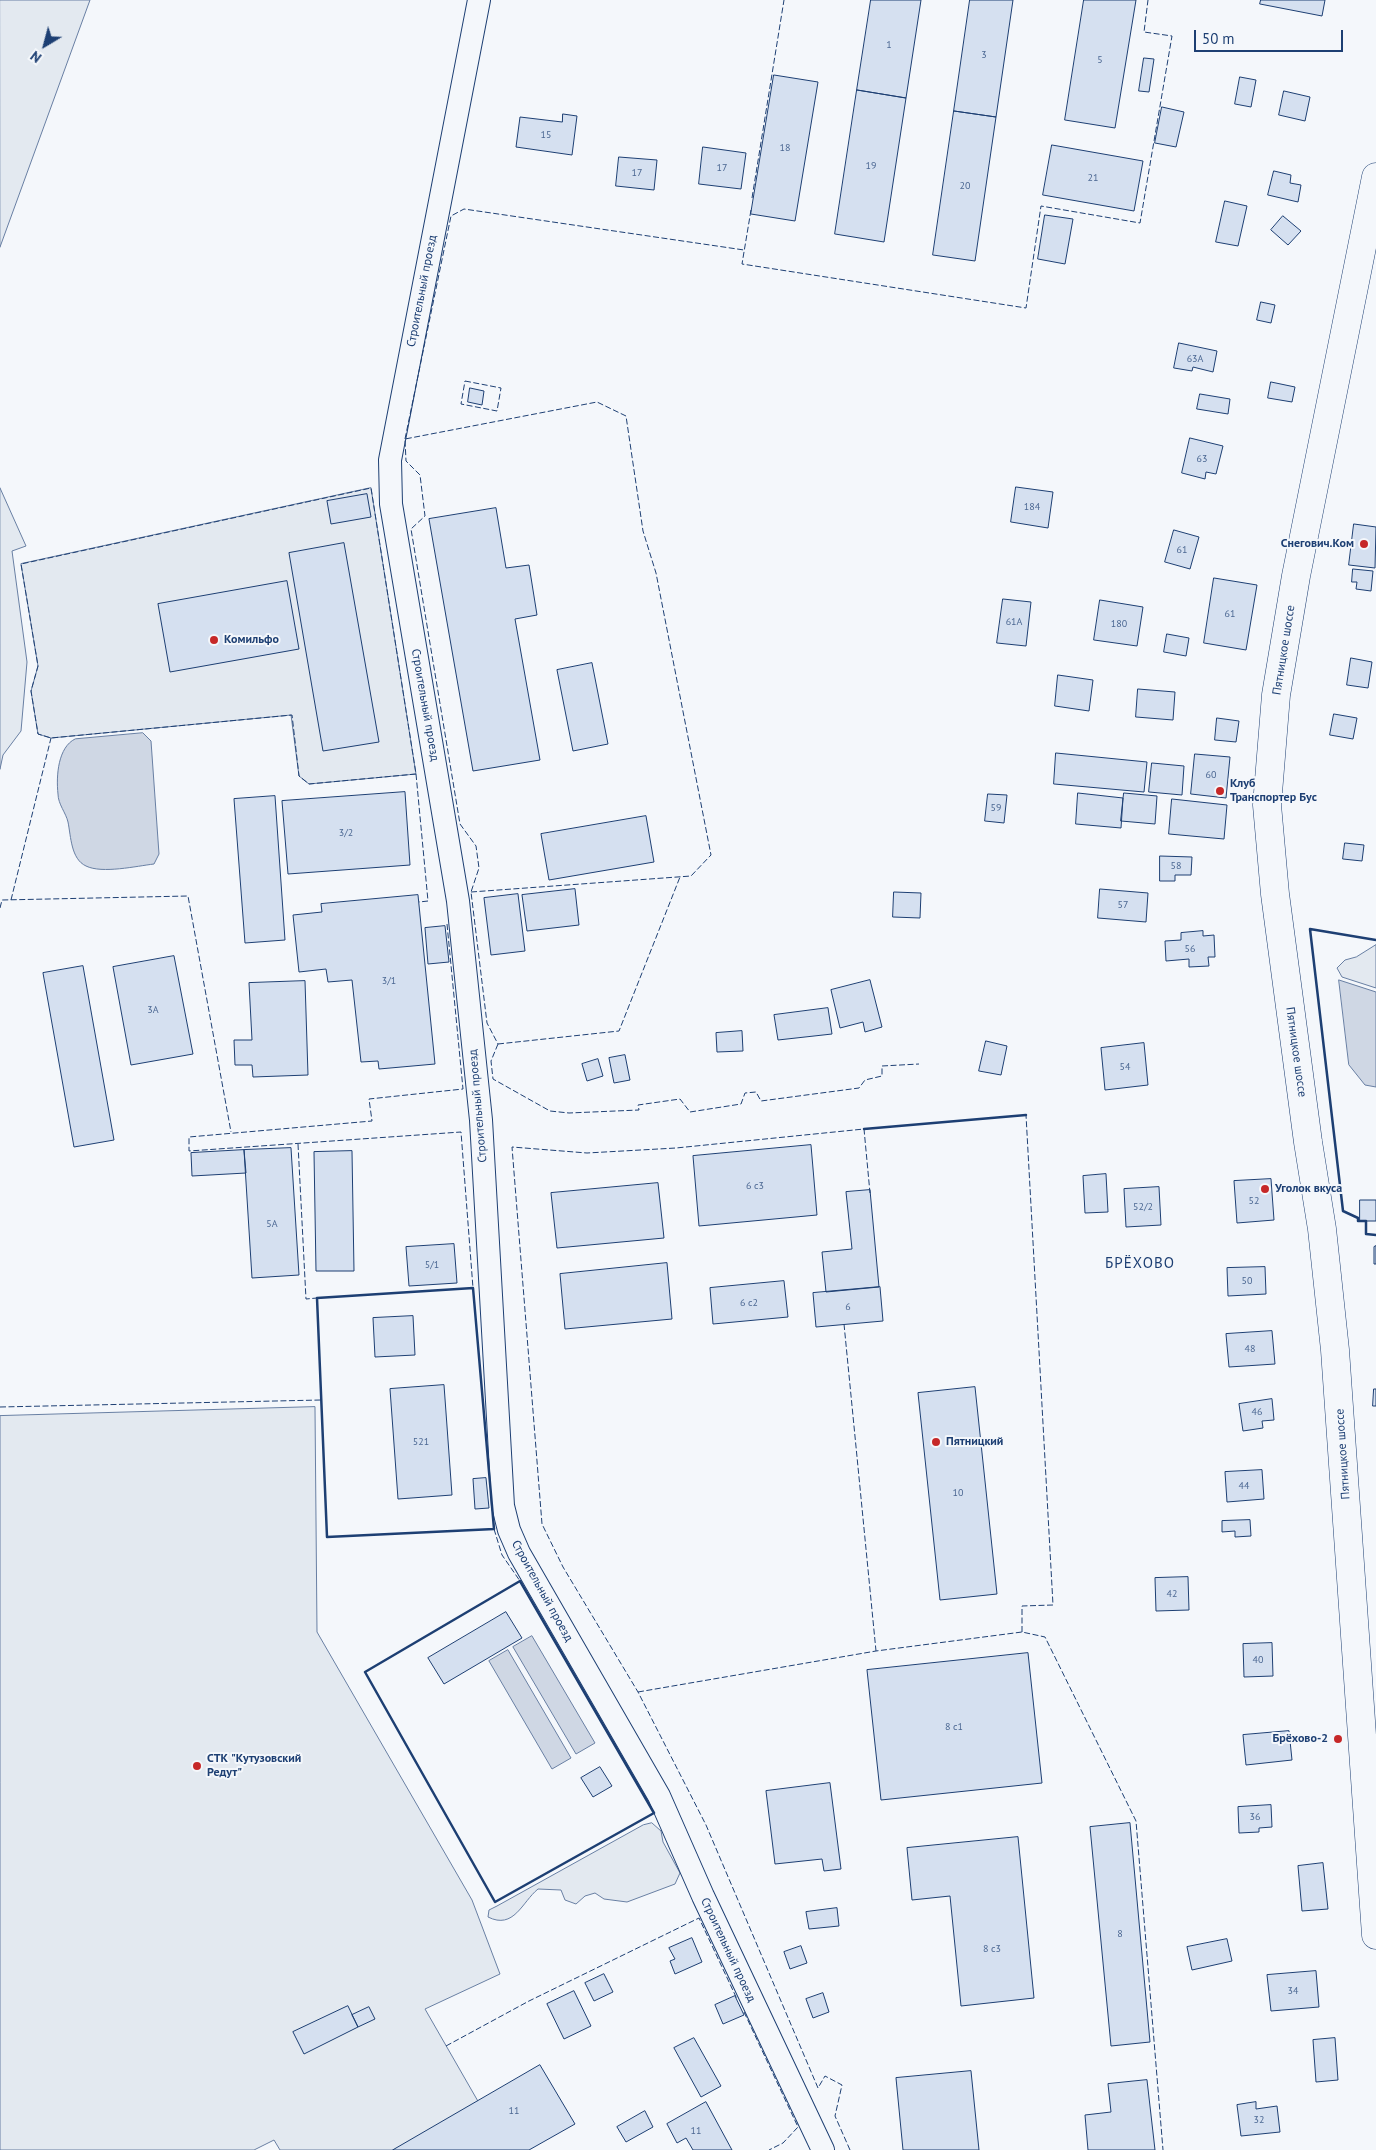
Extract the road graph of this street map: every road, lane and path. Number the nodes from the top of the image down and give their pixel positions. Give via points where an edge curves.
1 (479, 0) edge
2 (1376, 177) edge
3 (1376, 1935) edge
4 (823, 2150) edge

1 - 4 street, Строительный проезд via 390,460 391,504 458,901 481,1120 503,1506 519,1553 660,1796 703,1896
2 - 3 main road, Пятницкое шоссе via 1296,576 1276,695 1267,805 1275,894 1322,1229 1335,1350

